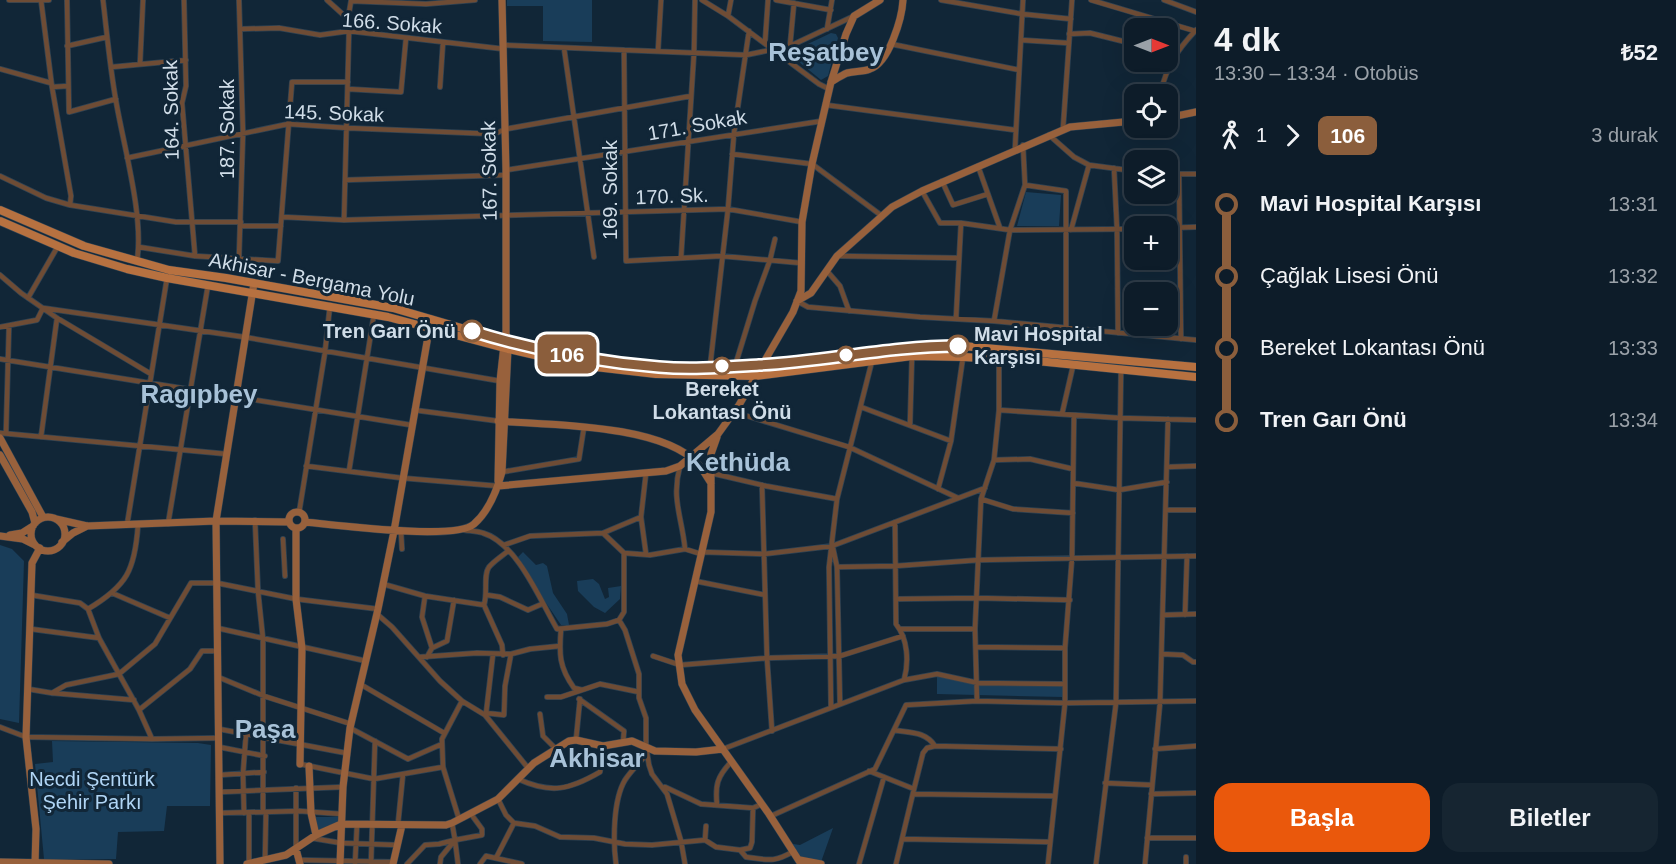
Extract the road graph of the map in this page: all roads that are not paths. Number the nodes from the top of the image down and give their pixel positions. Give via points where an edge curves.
1 (9, 0) edge
2 (41, 0) edge
3 (49, 0) edge
4 (67, 0) edge
5 (103, 0) edge
6 (143, 0) edge
7 (184, 0) edge
8 (239, 0) edge
9 (327, 0) edge
10 (475, 0) edge
11 (502, 0) edge
12 (661, 0) edge
13 (694, 0) edge
14 (702, 0) edge
15 (731, 0) edge
16 (768, 0) edge
17 (776, 0) edge
18 (832, 0) edge
19 (880, 0) edge
20 (903, 0) edge
21 (941, 0) edge
22 (1023, 0) edge
23 (1072, 0) edge
24 (1092, 0) edge
25 (1164, 0) edge
26 (402, 2) edge
27 (427, 2) edge
28 (794, 3) junction
29 (831, 10) junction
30 (1196, 12) edge
31 (1022, 14) junction
32 (728, 16) junction
33 (854, 16) junction
34 (348, 19) junction
35 (1071, 19) junction
36 (241, 29) junction
37 (827, 29) junction
38 (1196, 30) edge
39 (349, 31) junction
40 (749, 31) junction
41 (1069, 34) junction
42 (107, 37) junction
43 (406, 38) junction
44 (1021, 40) junction
45 (443, 42) junction
46 (1124, 42) edge
47 (765, 43) junction
48 (1068, 43) junction
49 (891, 44) junction
50 (67, 46) junction
51 (790, 46) junction
52 (504, 47) junction
53 (564, 48) junction
54 (624, 50) junction
55 (775, 50) junction
56 (1178, 50) edge
57 (658, 51) junction
58 (694, 53) junction
59 (746, 56) junction
60 (186, 60) junction
61 (140, 64) junction
62 (112, 67) junction
63 (0, 69) edge
64 (1019, 70) junction
65 (348, 82) junction
66 (52, 85) junction
67 (68, 86) junction
68 (830, 86) junction
69 (440, 87) dead end
70 (348, 89) junction
71 (692, 96) junction
72 (116, 99) junction
73 (826, 105) junction
74 (624, 108) junction
75 (1196, 112) edge
76 (1178, 115) edge
77 (573, 117) junction
78 (822, 120) junction
79 (1124, 122) edge
80 (288, 124) junction
81 (348, 128) junction
82 (506, 129) junction
83 (1063, 129) junction
84 (1015, 130) junction
85 (243, 133) junction
86 (734, 134) junction
87 (1049, 135) junction
88 (688, 141) junction
89 (1023, 145) junction
90 (185, 146) junction
91 (1015, 149) junction
92 (625, 153) junction
93 (732, 154) junction
94 (127, 158) junction
95 (579, 158) junction
96 (812, 164) junction
97 (978, 165) junction
98 (1089, 165) junction
99 (1114, 168) junction
100 (1124, 170) edge
101 (506, 172) junction
102 (1196, 174) edge
103 (0, 176) edge
104 (345, 180) junction
105 (942, 181) junction
106 (1179, 181) joint
107 (1025, 184) junction
108 (922, 191) junction
109 (988, 194) junction
110 (70, 205) junction
111 (684, 209) junction
112 (728, 209) junction
113 (0, 210) edge
114 (624, 213) junction
115 (587, 214) junction
116 (882, 216) junction
117 (137, 217) junction
118 (283, 217) junction
119 (506, 217) junction
120 (344, 220) junction
121 (0, 221) edge
122 (802, 222) junction
123 (193, 223) junction
124 (961, 223) junction
125 (241, 224) junction
126 (281, 226) junction
127 (1180, 227) junction
128 (1196, 227) edge
129 (1000, 228) junction
130 (1117, 229) junction
131 (1124, 229) edge
132 (1010, 230) junction
133 (1068, 230) junction
134 (775, 239) dead end
135 (58, 246) junction
136 (139, 247) junction
137 (195, 256) junction
138 (721, 256) junction
139 (837, 256) junction
140 (594, 257) dead end
141 (239, 258) junction
142 (681, 258) junction
143 (959, 258) junction
144 (770, 260) junction
145 (137, 262) junction
146 (801, 263) junction
147 (826, 271) junction
148 (1, 277) edge
149 (167, 278) junction
150 (254, 283) junction
151 (208, 285) junction
152 (252, 292) junction
153 (28, 298) junction
154 (797, 301) junction
155 (330, 305) junction
156 (43, 308) junction
157 (849, 311) junction
158 (374, 314) junction
159 (57, 318) junction
160 (956, 319) junction
161 (994, 321) junction
162 (430, 323) junction
163 (159, 325) junction
164 (9, 326) junction
165 (0, 327) edge
166 (1066, 328) junction
167 (201, 331) junction
168 (1118, 333) junction
169 (244, 337) junction
170 (1181, 339) junction
171 (1196, 340) edge
172 (505, 346) junction
173 (325, 352) junction
174 (912, 356) junction
175 (963, 357) junction
176 (0, 359) edge
177 (367, 359) junction
178 (999, 359) junction
179 (8, 360) junction
180 (872, 361) junction
181 (762, 365) junction
182 (735, 366) junction
183 (1073, 366) junction
184 (50, 367) junction
185 (710, 367) junction
186 (1196, 367) edge
187 (421, 368) junction
188 (1121, 370) junction
189 (151, 374) junction
190 (755, 376) junction
191 (1196, 377) edge
192 (500, 381) junction
193 (150, 384) junction
194 (190, 390) junction
195 (235, 397) junction
196 (861, 407) junction
197 (316, 410) junction
198 (414, 410) junction
199 (999, 410) junction
200 (734, 412) junction
201 (1062, 414) junction
202 (1074, 415) junction
203 (357, 417) junction
204 (1120, 418) junction
205 (1168, 419) junction
206 (1196, 420) edge
207 (501, 421) junction
208 (910, 425) junction
209 (411, 426) junction
210 (584, 427) junction
211 (718, 434) junction
212 (2, 435) edge
213 (41, 437) junction
214 (951, 441) junction
215 (140, 446) junction
216 (849, 447) junction
217 (180, 450) junction
218 (227, 454) junction
219 (0, 455) edge
220 (690, 458) junction
221 (994, 460) junction
222 (306, 466) junction
223 (680, 466) junction
224 (1167, 466) junction
225 (1196, 466) edge
226 (1073, 469) junction
227 (349, 471) junction
228 (502, 472) junction
229 (646, 473) junction
230 (711, 473) junction
231 (402, 478) junction
232 (1167, 482) junction
233 (711, 483) junction
234 (1073, 483) junction
235 (762, 485) junction
236 (498, 486) junction
237 (985, 488) junction
238 (938, 489) junction
239 (1119, 490) junction
240 (958, 498) junction
241 (837, 499) junction
242 (981, 499) junction
243 (1166, 510) junction
244 (1196, 510) edge
245 (300, 513) junction
246 (1073, 513) junction
247 (641, 517) junction
248 (43, 518) junction
249 (56, 519) junction
250 (255, 520) junction
251 (216, 521) junction
252 (289, 522) junction
253 (305, 522) junction
254 (895, 522) junction
255 (34, 524) junction
256 (168, 524) junction
257 (127, 525) junction
258 (138, 525) junction
259 (87, 526) junction
260 (296, 528) junction
261 (463, 530) junction
262 (397, 531) junction
263 (603, 533) junction
264 (3, 536) edge
265 (283, 539) dead end
266 (62, 542) junction
267 (504, 545) junction
268 (832, 546) junction
269 (38, 547) junction
270 (402, 549) dead end
271 (685, 549) junction
272 (508, 550) junction
273 (624, 553) junction
274 (701, 553) junction
275 (646, 554) junction
276 (764, 554) junction
277 (1166, 556) junction
278 (1187, 556) junction
279 (1196, 556) edge
280 (1119, 557) junction
281 (1072, 558) junction
282 (979, 560) junction
283 (895, 566) junction
284 (837, 567) junction
285 (285, 576) dead end
286 (695, 581) junction
287 (217, 583) junction
288 (383, 584) junction
289 (258, 591) junction
290 (112, 593) junction
291 (31, 595) junction
292 (488, 595) junction
293 (765, 595) junction
294 (425, 596) junction
295 (896, 598) junction
296 (977, 598) junction
297 (296, 599) junction
298 (454, 600) junction
299 (1070, 600) junction
300 (542, 604) junction
301 (484, 605) junction
302 (88, 609) junction
303 (377, 611) junction
304 (1163, 615) junction
305 (1185, 615) junction
306 (1196, 615) edge
307 (170, 618) junction
308 (619, 620) junction
309 (218, 628) junction
310 (31, 629) junction
311 (561, 629) junction
312 (900, 629) junction
313 (975, 629) junction
314 (903, 636) junction
315 (99, 638) junction
316 (264, 639) junction
317 (560, 646) junction
318 (976, 647) junction
319 (302, 648) junction
320 (432, 648) junction
321 (1065, 648) junction
322 (218, 651) junction
323 (493, 654) junction
324 (511, 654) junction
325 (1162, 654) junction
326 (503, 655) junction
327 (653, 656) dead end
328 (840, 656) junction
329 (420, 657) junction
330 (427, 657) junction
331 (830, 657) junction
332 (767, 658) junction
333 (366, 661) junction
334 (1196, 662) edge
335 (680, 665) junction
336 (119, 674) junction
337 (218, 677) junction
338 (904, 680) junction
339 (978, 682) junction
340 (360, 684) junction
341 (1065, 684) junction
342 (28, 689) junction
343 (582, 690) junction
344 (639, 692) junction
345 (52, 693) junction
346 (264, 696) junction
347 (548, 697) dead end
348 (579, 699) junction
349 (134, 700) junction
350 (462, 700) junction
351 (977, 701) junction
352 (1196, 701) edge
353 (1065, 703) junction
354 (1116, 703) junction
355 (1160, 703) junction
356 (840, 704) junction
357 (831, 707) junction
358 (300, 708) junction
359 (139, 710) junction
360 (486, 714) junction
361 (540, 714) dead end
362 (350, 726) junction
363 (0, 727) edge
364 (219, 729) junction
365 (894, 730) junction
366 (772, 731) junction
367 (444, 733) junction
368 (246, 734) junction
369 (26, 737) junction
370 (219, 738) junction
371 (265, 738) junction
372 (152, 739) junction
373 (576, 740) junction
374 (375, 741) junction
375 (623, 743) junction
376 (301, 744) junction
377 (442, 744) junction
378 (603, 746) junction
379 (935, 746) junction
380 (1196, 746) edge
381 (219, 747) junction
382 (555, 748) junction
383 (1061, 748) junction
384 (723, 749) junction
385 (1155, 749) junction
386 (646, 750) junction
387 (243, 752) junction
388 (346, 753) junction
389 (264, 756) junction
390 (731, 762) junction
391 (300, 764) joint
392 (309, 766) junction
393 (443, 767) junction
394 (528, 768) junction
395 (869, 771) junction
396 (264, 772) junction
397 (344, 773) junction
398 (243, 774) junction
399 (403, 774) junction
400 (220, 775) junction
401 (884, 777) junction
402 (374, 779) junction
403 (518, 779) junction
404 (1105, 783) junction
405 (1152, 785) junction
406 (343, 787) junction
407 (664, 787) junction
408 (296, 788) junction
409 (309, 788) junction
410 (264, 790) junction
411 (243, 791) junction
412 (913, 791) junction
413 (220, 792) junction
414 (1151, 794) junction
415 (1196, 794) edge
416 (1055, 796) junction
417 (498, 799) junction
418 (762, 804) junction
419 (717, 805) junction
420 (753, 808) junction
421 (264, 812) junction
422 (296, 812) junction
423 (220, 813) junction
424 (311, 813) junction
425 (247, 814) junction
426 (342, 814) junction
427 (471, 814) junction
428 (771, 816) junction
429 (456, 822) junction
430 (514, 823) junction
431 (341, 824) junction
432 (372, 824) junction
433 (400, 824) junction
434 (357, 825) junction
435 (706, 826) dead end
436 (313, 836) junction
437 (1147, 837) junction
438 (1196, 838) edge
439 (902, 839) junction
440 (455, 840) junction
441 (705, 840) junction
442 (615, 841) junction
443 (681, 842) junction
444 (1050, 842) junction
445 (341, 843) junction
446 (356, 844) junction
447 (371, 845) junction
448 (398, 845) junction
449 (296, 849) junction
450 (740, 850) junction
451 (794, 851) junction
452 (1186, 856) dead end
453 (496, 858) junction
454 (265, 860) junction
455 (0, 862) edge
456 (300, 862) edge
457 (340, 862) edge
458 (768, 862) edge
459 (800, 862) edge
460 (35, 863) edge
461 (355, 863) edge
462 (371, 863) edge
463 (393, 863) edge
464 (92, 864) edge
465 (109, 864) edge
466 (220, 864) edge
467 (248, 864) edge
468 (407, 864) edge
469 (440, 864) edge
470 (458, 864) edge
471 (480, 864) edge
472 (522, 864) edge
473 (616, 864) edge
474 (685, 864) edge
475 (821, 864) edge
476 (859, 864) edge
477 (896, 864) edge
478 (1048, 864) edge
479 (1096, 864) edge
480 (1145, 864) edge
481 (1186, 864) edge

1 - 2 street
2 - 3 street
2 - 66 street
4 - 50 street
5 - 42 street
6 - 61 street
7 - 60 street, 164. Sokak
8 - 36 street, 187. Sokak
9 - 34 street
10 - 27 street
11 - 52 street, 167. Sokak
12 - 57 street
13 - 58 street
14 - 32 street
15 - 32 street
16 - 47 street
17 - 28 street
18 - 29 street
19 - 33 street
20 - 49 street
21 - 31 street
22 - 31 street
23 - 35 street
24 - 38 street
25 - 30 street
26 - 27 street
26 - 34 street via 351,1
28 - 29 street
28 - 51 street
29 - 37 street
31 - 35 street
31 - 44 street
32 - 40 street
33 - 37 street, 166. Sokak
33 - 68 street
34 - 39 street
35 - 41 street
36 - 39 street, 166. Sokak via 279,28 320,35
36 - 85 street, 187. Sokak
37 - 51 street, 166. Sokak
38 - 56 street
39 - 43 street, 166. Sokak
39 - 65 street
40 - 47 street
40 - 59 street
41 - 46 street via 1089,33
41 - 48 street
42 - 50 street
42 - 62 street
43 - 45 street, 166. Sokak
43 - 70 street via 401,92
44 - 48 street
44 - 64 street
45 - 52 street, 166. Sokak
45 - 69 street
47 - 55 street
48 - 83 street
49 - 64 street
49 - 68 street via 881,63 871,69 846,73
50 - 67 street
51 - 55 street, 166. Sokak
52 - 53 street, 166. Sokak
52 - 82 street, 167. Sokak
53 - 54 street, 166. Sokak
53 - 77 street, 169. Sokak
54 - 57 street, 166. Sokak
54 - 74 street, 169. Sokak
55 - 59 street, 166. Sokak
55 - 68 street via 819,84
57 - 58 street, 166. Sokak
58 - 59 street, 166. Sokak
58 - 71 street
59 - 86 street
60 - 61 street
60 - 90 street, 164. Sokak via 182,103
61 - 62 street
62 - 72 street
63 - 66 street
64 - 84 street
65 - 70 street
65 - 80 street via 292,82
66 - 67 street
66 - 110 street
67 - 72 street via 69,112
68 - 73 street
70 - 81 street
71 - 74 street, 145. Sokak
71 - 88 street
72 - 94 street
73 - 78 street
73 - 84 street
74 - 77 street, 145. Sokak
74 - 92 street, 169. Sokak
75 - 76 street
77 - 82 street, 145. Sokak
77 - 95 street, 169. Sokak
78 - 86 street, 171. Sokak
78 - 96 street
79 - 83 street
80 - 81 street, 145. Sokak
80 - 85 street, 145. Sokak
80 - 118 street
81 - 82 street, 145. Sokak via 494,134
81 - 104 street
82 - 101 street, 167. Sokak
83 - 87 street
84 - 91 street
85 - 90 street, 145. Sokak
85 - 125 street, 187. Sokak
86 - 88 street, 171. Sokak
86 - 93 street
87 - 89 street
87 - 98 street
88 - 92 street, 171. Sokak
88 - 111 street
89 - 91 street
89 - 107 street
90 - 94 street, 145. Sokak
90 - 123 street, 164. Sokak
91 - 97 street
92 - 95 street, 171. Sokak
92 - 114 street, 169. Sokak
93 - 96 street
93 - 112 street
94 - 117 street
95 - 101 street, 171. Sokak
95 - 115 street, 169. Sokak
96 - 116 street
96 - 122 street
97 - 105 street
97 - 109 street
98 - 99 street
98 - 133 street
99 - 100 street
99 - 130 street
101 - 104 street, 171. Sokak
101 - 119 street, 167. Sokak
102 - 106 street via 1179,174
103 - 110 street
104 - 120 street
105 - 108 street
105 - 109 street via 953,205
106 - 127 street
107 - 132 street
107 - 133 street via 1066,191
108 - 116 street
108 - 124 street via 940,224
109 - 129 street
110 - 117 street
111 - 112 street, 170. Sk.
111 - 114 street, 170. Sk.
111 - 142 street
112 - 122 street, 170. Sk.
112 - 138 street
113 - 145 main road, Akhisar - Bergama Yolu via 84,246
114 - 115 street, 170. Sk.
114 - 142 street, 169. Sokak via 626,261
115 - 119 street, 170. Sk.
115 - 140 street, 169. Sokak
116 - 139 street
117 - 123 street
117 - 136 street
118 - 120 street, 170. Sk.
118 - 126 street
119 - 120 street, 170. Sk.
119 - 172 street, 167. Sokak
121 - 135 main road, Akhisar - Bergama Yolu
122 - 146 street
123 - 125 street
123 - 137 street, 164. Sokak
124 - 129 street
124 - 143 street
125 - 126 street
125 - 141 street, 187. Sokak
126 - 141 street via 278,261
127 - 128 street
127 - 170 street
129 - 132 street
130 - 131 street
130 - 133 street
130 - 168 street
132 - 133 street
132 - 161 street
133 - 166 street
134 - 144 street
135 - 149 main road, Akhisar - Bergama Yolu
135 - 153 street
136 - 137 street
136 - 145 street
137 - 141 street
138 - 142 street, 169. Sokak
138 - 144 street, 169. Sokak
138 - 185 street
139 - 143 street
139 - 147 street
143 - 160 street
144 - 146 street, 169. Sokak
144 - 182 street
145 - 150 main road, Akhisar - Bergama Yolu
146 - 154 street
147 - 154 street via 811,293
147 - 157 street via 840,286
148 - 153 street
149 - 151 main road, Akhisar - Bergama Yolu
149 - 163 street
150 - 152 street
150 - 162 main road, Akhisar - Bergama Yolu via 393,308
151 - 152 main road, Akhisar - Bergama Yolu
151 - 167 street
152 - 155 main road, Akhisar - Bergama Yolu
152 - 169 street
153 - 156 street
154 - 157 street via 808,307
154 - 181 street
155 - 158 main road, Akhisar - Bergama Yolu
155 - 173 street
156 - 159 street
156 - 163 street
156 - 164 street via 37,320
157 - 160 street
158 - 162 main road, Akhisar - Bergama Yolu
158 - 177 street
159 - 184 street
159 - 189 street
160 - 161 street
161 - 166 street
162 - 172 main road, Akhisar - Bergama Yolu
162 - 187 street
163 - 167 street
163 - 189 street
164 - 165 street
164 - 179 street
166 - 168 street
167 - 169 street
167 - 194 street
168 - 170 street
169 - 173 street
169 - 195 street
170 - 171 street
172 - 185 main road, Akhisar - Bergama Yolu via 661,367
172 - 190 main road, Akhisar - Bergama Yolu via 578,365 656,374
172 - 192 street
172 - 207 street
173 - 177 street
173 - 197 street
174 - 175 main road, Akhisar - Bergama Yolu
174 - 180 main road, Akhisar - Bergama Yolu
174 - 208 street
175 - 178 main road, Akhisar - Bergama Yolu
175 - 214 street
176 - 179 street
177 - 187 street
177 - 203 street
178 - 183 main road, Akhisar - Bergama Yolu
178 - 199 street
179 - 184 street
179 - 212 street
180 - 190 main road, Akhisar - Bergama Yolu
180 - 196 street
181 - 182 main road, Akhisar - Bergama Yolu
181 - 186 main road, Akhisar - Bergama Yolu via 920,346 963,346
181 - 190 street
182 - 185 main road, Akhisar - Bergama Yolu
183 - 188 main road, Akhisar - Bergama Yolu
183 - 201 street
184 - 193 street
184 - 213 street
187 - 192 street
187 - 198 street
188 - 191 main road, Akhisar - Bergama Yolu
188 - 204 street
189 - 193 street
190 - 200 street
192 - 207 street
193 - 194 street
193 - 215 street
194 - 195 street
194 - 217 street
195 - 197 street
195 - 218 street
196 - 208 street
196 - 216 street
197 - 203 street
197 - 222 street
198 - 207 street
198 - 209 street
199 - 201 street
199 - 221 street
200 - 211 street
200 - 216 street
201 - 202 street
202 - 204 street
202 - 226 street
203 - 209 street
203 - 227 street
204 - 205 street
204 - 239 street
205 - 206 street
205 - 224 street
207 - 210 street
207 - 228 street
207 - 236 street
208 - 214 street
209 - 231 street
210 - 220 street via 644,436
210 - 228 street via 579,459
211 - 220 street
211 - 230 street via 711,454
212 - 213 street
212 - 248 street
213 - 215 street
214 - 238 street
215 - 217 street
215 - 257 street
216 - 238 street
216 - 241 street
217 - 218 street
217 - 256 street
218 - 251 street
219 - 255 street via 32,512
220 - 223 street
220 - 233 street
221 - 226 street via 1030,459
221 - 237 street
222 - 227 street
222 - 245 street
223 - 229 street
223 - 271 street via 675,503
224 - 225 street
224 - 232 street
226 - 234 street
227 - 231 street
228 - 236 street
229 - 236 street
229 - 247 street
230 - 233 street
230 - 235 street
231 - 236 street
231 - 262 street
232 - 239 street
232 - 243 street
233 - 274 street via 711,512
234 - 239 street
234 - 246 street
235 - 241 street
235 - 276 street
236 - 261 street via 486,509 473,525
237 - 240 street
237 - 242 street
238 - 240 street
239 - 280 street
240 - 254 street
241 - 268 street
242 - 246 street via 1013,509
242 - 282 street
243 - 244 street
243 - 277 street
245 - 252 street via 291,515
245 - 253 street
246 - 281 street
247 - 263 street
247 - 275 street
248 - 249 street
248 - 255 street
249 - 259 street
249 - 266 street via 63,526
250 - 251 street
250 - 252 street
250 - 289 street
251 - 256 street
251 - 287 street
252 - 260 street
253 - 260 street
253 - 262 street
254 - 268 street
254 - 283 street
255 - 264 street via 22,533
255 - 269 street via 31,536
256 - 258 street
257 - 258 street
257 - 259 street
258 - 290 street via 133,564
259 - 266 street
260 - 297 street
261 - 262 street
261 - 267 street via 483,533
262 - 270 street
262 - 288 street
263 - 267 street via 530,536
263 - 273 street
264 - 269 street via 23,539
265 - 285 street
266 - 269 street via 50,550
267 - 272 street
268 - 276 street
268 - 284 street
268 - 331 street
269 - 291 street via 32,563
271 - 274 street
271 - 275 street
272 - 292 street via 489,568
272 - 300 street
273 - 275 street
273 - 308 street via 624,612
274 - 276 street
274 - 286 street
276 - 293 street
277 - 278 street
277 - 280 street
277 - 304 street
278 - 279 street
278 - 305 street
280 - 281 street
280 - 354 street
281 - 282 street
281 - 299 street
282 - 283 street
282 - 296 street
283 - 284 street
283 - 295 street
284 - 328 street
286 - 293 street
286 - 335 street via 678,655
287 - 289 street
287 - 307 street via 191,583
287 - 309 street
288 - 294 street
288 - 303 street
289 - 297 street
289 - 316 street
290 - 302 street
290 - 307 street
291 - 302 street via 80,603
291 - 310 street
292 - 300 street via 528,610
292 - 301 street
293 - 332 street
294 - 298 street
294 - 320 street via 422,617
295 - 296 street
295 - 312 street via 896,624
296 - 299 street
296 - 313 street
297 - 303 street
297 - 319 street
298 - 301 street
298 - 320 street via 447,641
299 - 321 street
300 - 311 street via 557,629
301 - 326 street
302 - 315 street
303 - 329 street
303 - 333 street
304 - 305 street
304 - 325 street
305 - 306 street
307 - 336 street via 155,644
308 - 311 street
308 - 344 street via 626,630 639,674
309 - 316 street
309 - 322 street
310 - 315 street
310 - 342 street
311 - 317 street
312 - 313 street
312 - 314 street
313 - 318 street
314 - 328 street
314 - 338 street via 908,665
315 - 336 street
316 - 319 street
316 - 346 street
317 - 324 street
317 - 343 street via 564,673 574,688
318 - 321 street
318 - 339 street
319 - 333 street
319 - 358 street
320 - 330 street
321 - 341 street
322 - 337 street
322 - 359 street via 202,651 190,669
323 - 326 street
323 - 330 street
323 - 360 street
324 - 326 street
324 - 360 street via 504,715
325 - 334 street via 1183,655
325 - 355 street
327 - 335 street
328 - 331 street
328 - 356 street
329 - 330 street
329 - 350 street
331 - 332 street
331 - 357 street
332 - 335 street
332 - 366 street
333 - 340 street
335 - 384 street via 682,684 695,710
336 - 345 street via 66,685
336 - 349 street
337 - 346 street
337 - 364 street
338 - 339 street via 937,674
338 - 356 street
339 - 341 street
339 - 351 street
340 - 362 street
340 - 367 street
341 - 353 street
342 - 345 street
342 - 369 street
343 - 344 street via 600,684
343 - 347 street
343 - 348 street
344 - 386 street via 646,718
345 - 349 street
346 - 358 street
346 - 371 street
348 - 373 street
348 - 375 street via 624,732
349 - 359 street
350 - 360 street
350 - 367 street
351 - 353 street
351 - 365 street via 906,705
352 - 355 street
353 - 354 street
353 - 383 street
354 - 355 street
354 - 404 street
355 - 385 street
356 - 357 street
357 - 366 street
358 - 362 street
358 - 376 street
359 - 372 street
360 - 394 street
361 - 382 street via 543,736
362 - 374 street
362 - 388 street
363 - 369 street
364 - 368 street
364 - 370 street
365 - 379 street via 925,735
365 - 395 street via 875,769
366 - 384 street
367 - 377 street
368 - 371 street
368 - 387 street
369 - 372 street
369 - 460 street via 36,829
370 - 372 street
370 - 381 street
371 - 376 street
371 - 389 street
373 - 378 street
373 - 382 street
374 - 377 street via 408,759
374 - 402 street
375 - 378 street
375 - 386 street via 632,741
376 - 388 street
376 - 391 street
377 - 393 street
378 - 403 street via 600,772 584,781 545,789
379 - 383 street
379 - 412 street via 924,753
380 - 385 street
381 - 387 street
381 - 400 street
382 - 394 street
383 - 416 street
384 - 386 street
384 - 390 street
385 - 405 street
386 - 407 street via 652,774
386 - 442 street via 618,796
387 - 389 street
387 - 398 street
388 - 397 street
389 - 396 street
390 - 418 street
390 - 419 street via 717,782
391 - 392 street
392 - 397 street
392 - 409 street
393 - 399 street
393 - 429 street
394 - 403 street
395 - 401 street
395 - 428 street
396 - 398 street
396 - 410 street
397 - 402 street
397 - 406 street
398 - 400 street
398 - 411 street
399 - 402 street
399 - 433 street
400 - 413 street
401 - 412 street
401 - 476 street
402 - 432 street
403 - 417 street
404 - 405 street
404 - 479 street
405 - 414 street
406 - 409 street
406 - 426 street
407 - 419 street via 701,804
407 - 443 street
408 - 409 street
408 - 410 street
408 - 422 street
409 - 424 street
410 - 411 street
410 - 421 street
411 - 413 street
411 - 425 street
412 - 416 street
412 - 439 street
413 - 423 street
414 - 415 street
414 - 437 street
416 - 444 street
417 - 427 street
417 - 430 street
418 - 420 street
418 - 428 street
419 - 420 street
420 - 450 street via 752,842 750,848
421 - 422 street
421 - 425 street
421 - 454 street
422 - 424 street
422 - 449 street
423 - 425 street
423 - 466 street
424 - 426 street
424 - 436 street
425 - 467 street
426 - 431 street
427 - 429 street
427 - 440 street via 482,835
428 - 451 street
429 - 433 street
429 - 440 street
430 - 442 street via 535,826 560,837
430 - 453 street
431 - 434 street
431 - 436 street
431 - 445 street
432 - 433 street
432 - 434 street
432 - 447 street
433 - 448 street
434 - 446 street
435 - 441 street
436 - 445 street
436 - 449 street
437 - 438 street
437 - 480 street
439 - 444 street
439 - 477 street
440 - 468 street via 424,845
440 - 469 street
440 - 470 street
441 - 443 street
441 - 450 street via 716,847
442 - 443 street via 652,845
442 - 473 street
443 - 474 street
444 - 478 street
445 - 446 street
445 - 457 street
446 - 447 street
446 - 461 street
447 - 448 street
447 - 462 street
448 - 463 street
449 - 454 street
449 - 456 street
450 - 458 street via 746,857
451 - 458 street
451 - 459 street
452 - 481 street
453 - 471 street via 486,856
453 - 472 street
454 - 467 street
455 - 460 street
456 - 457 street
457 - 461 street
459 - 475 street
460 - 464 street
461 - 462 street
462 - 463 street
464 - 465 street

